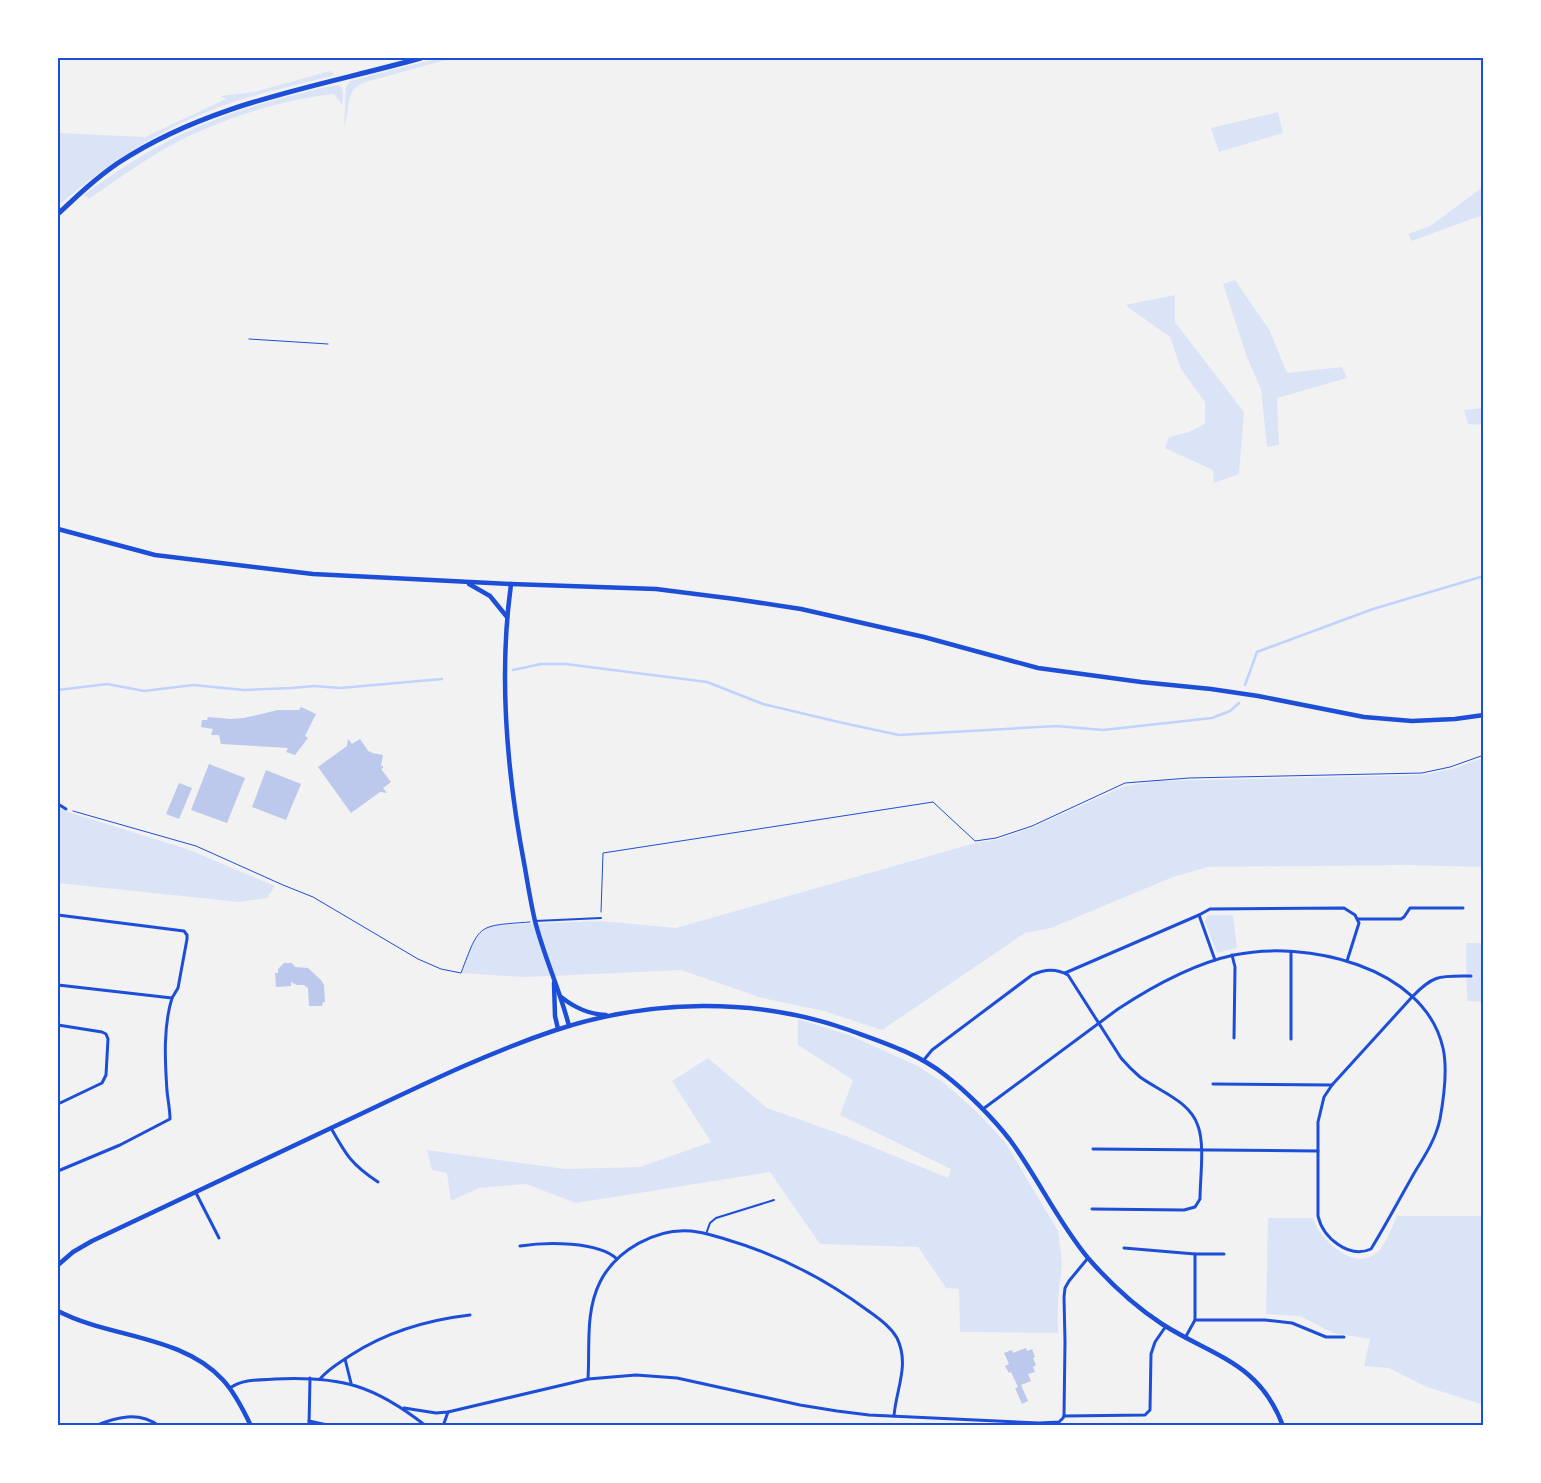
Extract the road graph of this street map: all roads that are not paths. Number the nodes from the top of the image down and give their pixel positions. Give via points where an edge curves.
1 (421, 58) edge
2 (58, 214) edge
3 (58, 529) edge
4 (462, 582) junction
5 (511, 584) junction
6 (507, 617) junction
7 (1484, 715) edge
8 (58, 804) edge
9 (66, 809) road end
10 (1463, 908) dead end
11 (58, 915) edge
12 (1199, 915) junction
13 (601, 918) road end
14 (1358, 919) junction
15 (535, 921) junction
16 (1291, 952) junction
17 (1232, 956) junction
18 (1215, 960) junction
19 (1347, 961) junction
20 (1064, 973) junction
21 (553, 976) junction
22 (1471, 976) dead end
23 (58, 986) edge
24 (560, 997) junction
25 (1412, 997) junction
26 (172, 998) junction
27 (612, 1015) junction
28 (1098, 1023) junction
29 (58, 1025) edge
30 (569, 1026) junction
31 (558, 1029) junction
32 (1234, 1038) dead end
33 (1291, 1039) dead end
34 (923, 1061) junction
35 (1213, 1084) dead end
36 (1332, 1085) junction
37 (58, 1104) edge
38 (982, 1109) junction
39 (332, 1128) junction
40 (1093, 1149) dead end
41 (1201, 1150) junction
42 (1318, 1151) junction
43 (58, 1171) edge
44 (378, 1182) dead end
45 (196, 1193) junction
46 (774, 1200) dead end
47 (1092, 1209) dead end
48 (706, 1234) junction
49 (219, 1238) dead end
50 (520, 1246) dead end
51 (1124, 1248) dead end
52 (1195, 1254) junction
53 (1224, 1254) dead end
54 (1088, 1258) junction
55 (618, 1259) junction
56 (58, 1265) edge
57 (58, 1311) edge
58 (470, 1315) dead end
59 (1195, 1320) junction
60 (1166, 1326) junction
61 (1344, 1337) dead end
62 (1185, 1338) junction
63 (345, 1359) junction
64 (310, 1378) junction
65 (320, 1379) junction
66 (588, 1379) junction
67 (351, 1383) junction
68 (230, 1388) junction
69 (404, 1408) junction
70 (448, 1412) junction
71 (894, 1416) junction
72 (1064, 1416) junction
73 (309, 1420) junction
74 (95, 1426) edge
75 (159, 1426) edge
76 (251, 1426) edge
77 (309, 1426) edge
78 (332, 1426) edge
79 (426, 1426) edge
80 (443, 1426) edge
81 (1283, 1426) edge

1 - 2 main road via 215,114 178,130 119,163 88,185
3 - 4 street via 155,555 196,561 312,574
4 - 5 street
4 - 6 street via 490,596
5 - 6 street
5 - 7 street via 656,589 735,599 924,637 1038,668 1221,690 1364,717 1412,721
6 - 15 street via 505,695 511,779
8 - 9 street
10 - 14 street via 1410,908 1401,919
11 - 26 street via 184,931 187,940 178,988
12 - 14 street via 1210,909 1344,908
12 - 18 street
12 - 20 street
13 - 15 lane
14 - 19 street
15 - 21 street
16 - 17 street via 1262,951
16 - 19 street via 1321,954
16 - 33 street
17 - 18 street
17 - 32 street via 1235,967
18 - 28 street via 1141,994
19 - 25 street via 1391,981
20 - 28 street
20 - 34 street via 1043,970 1032,975 932,1050
21 - 24 street
21 - 31 street
22 - 25 street via 1438,977
23 - 26 street
24 - 27 street via 584,1011
24 - 30 street
25 - 36 street
25 - 42 street via 1433,1024 1443,1048 1440,1119 1432,1144 1372,1249 1352,1252 1324,1232 1318,1216
26 - 43 street via 167,1030 170,1119 120,1145
27 - 30 street
27 - 34 street via 683,1006 771,1011 829,1023
28 - 38 street
28 - 41 street via 1130,1069 1176,1099 1194,1117 1199,1127
29 - 37 street via 102,1032 108,1039 106,1075 102,1083
30 - 31 street
31 - 39 street via 449,1073
34 - 38 street via 949,1078
35 - 36 street
36 - 42 street via 1324,1097 1319,1115
38 - 54 street via 1009,1140
39 - 44 street via 345,1154
39 - 45 street
40 - 41 street
41 - 42 street
41 - 47 street via 1200,1199 1195,1207 1184,1210
45 - 49 street
45 - 56 street via 92,1241
46 - 48 lane via 716,1218
48 - 55 street via 691,1231 661,1234 643,1240
48 - 71 street via 794,1265 846,1295 891,1329 901,1348 903,1361
50 - 55 street via 568,1244 603,1250
51 - 52 street
52 - 53 street
52 - 59 street
54 - 60 street via 1136,1304
54 - 72 street via 1065,1288
55 - 66 street via 600,1281 594,1299 589,1331
57 - 68 street via 91,1325 189,1355 214,1371
58 - 63 street via 412,1326 377,1340
59 - 61 street via 1292,1323 1326,1337
59 - 62 street
60 - 62 street
60 - 72 street via 1151,1354 1150,1410 1145,1415
62 - 81 street via 1239,1366 1253,1378 1275,1407
63 - 65 street
63 - 67 street
64 - 65 street
64 - 68 street via 248,1381
64 - 73 street
65 - 67 street
66 - 70 street
66 - 71 street via 664,1376 800,1405
67 - 69 street
68 - 76 street
69 - 70 street
69 - 79 street
70 - 80 street
71 - 72 street via 1039,1423 1059,1422
73 - 77 street
73 - 78 street
74 - 75 street via 124,1416 145,1418

